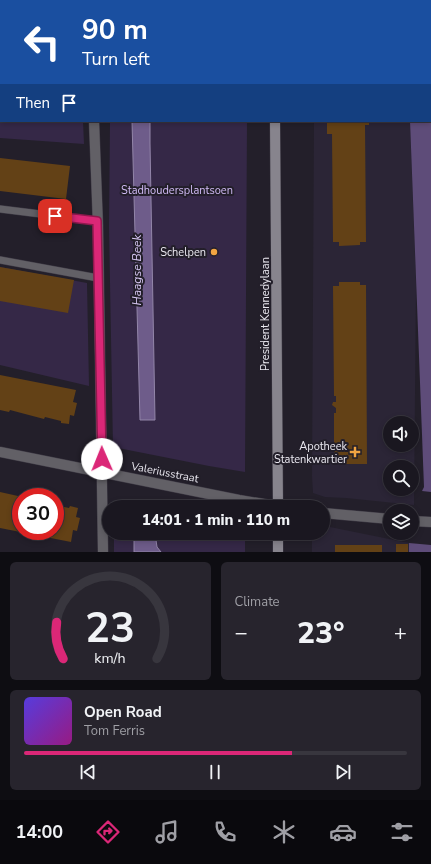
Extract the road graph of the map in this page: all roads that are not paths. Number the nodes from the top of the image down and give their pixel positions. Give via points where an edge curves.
1 (94, 122) edge
2 (275, 122) edge
3 (0, 209) edge
4 (97, 221) junction
5 (0, 260) edge
6 (98, 278) junction
7 (0, 452) edge
8 (102, 472) junction
9 (244, 500) edge
10 (280, 500) edge
11 (330, 514) edge
12 (383, 518) edge
13 (419, 521) edge
14 (431, 522) edge
15 (278, 540) edge
16 (103, 552) edge
17 (278, 552) edge

1 - 4 street
2 - 10 main road, President Kennedylaan
3 - 4 lane
4 - 6 street
5 - 6 lane
6 - 8 street
7 - 8 street, Valeriusstraat
8 - 9 street, Valeriusstraat
8 - 16 street
11 - 12 street
13 - 14 street
15 - 17 main road

